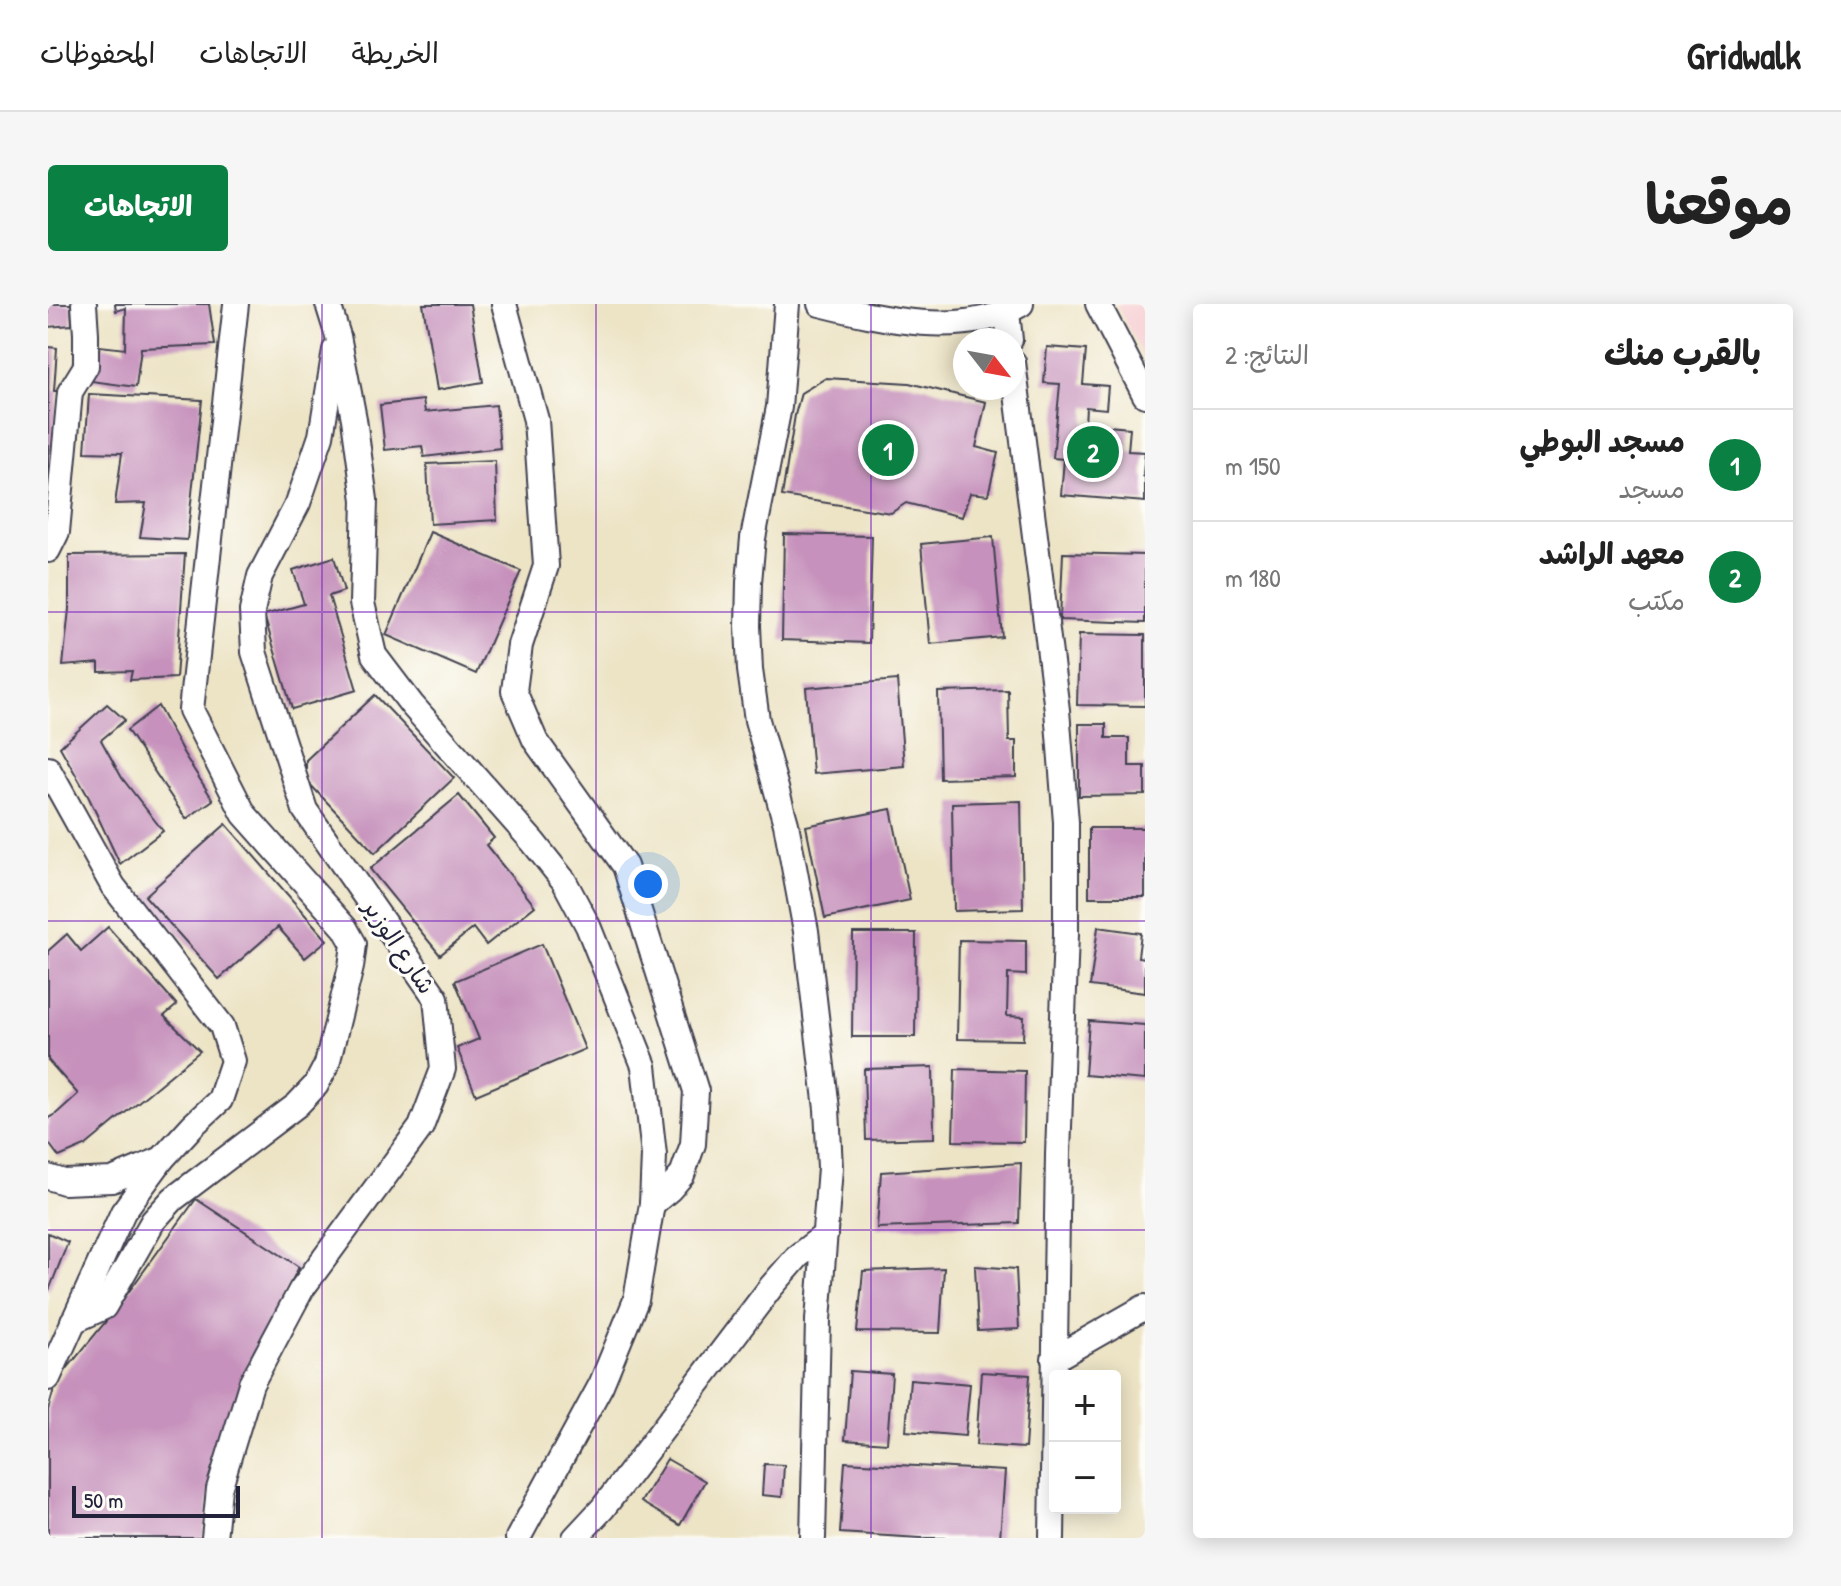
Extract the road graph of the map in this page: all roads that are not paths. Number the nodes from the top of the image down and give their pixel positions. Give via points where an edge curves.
1 (84, 304) edge
2 (236, 304) edge
3 (328, 304) edge
4 (504, 304) edge
5 (787, 304) edge
6 (820, 304) edge
7 (1098, 304) edge
8 (1014, 308) edge
9 (1012, 328) edge
10 (338, 336) junction
11 (1145, 395) edge
12 (1018, 400) edge
13 (48, 550) edge
14 (48, 769) edge
15 (162, 1159) junction
16 (48, 1177) edge
17 (652, 1204) junction
18 (825, 1235) junction
19 (1145, 1307) edge
20 (73, 1321) junction
21 (1054, 1359) junction
22 (48, 1378) edge
23 (214, 1538) edge
24 (518, 1538) edge
25 (575, 1538) edge
26 (813, 1538) edge
27 (1052, 1538) edge

1 - 13 street via 86,366 70,392 57,532
2 - 20 street via 191,710 244,814 345,928 354,944 351,967 327,1064 316,1085 173,1199 153,1221 104,1307
3 - 10 street
4 - 17 street via 536,420 546,566 520,645 514,691 535,740 625,866 696,1091 693,1144 682,1175
5 - 18 street via 779,407 753,538 748,626 757,720 786,824 806,931 827,1109
6 - 8 street via 941,323 969,323
7 - 11 street
8 - 9 street
10 - 17 street via 365,500 362,603 374,655 564,881 588,926 644,1066 654,1155
10 - 23 street, شارع الوزير via 321,436 298,503 260,576 252,611 254,652 305,810 436,998 443,1069 421,1127 301,1290 251,1384 219,1489
12 - 21 street via 1066,822
14 - 15 street via 113,886 222,1026 233,1061 220,1100
15 - 16 street via 112,1180 64,1182
15 - 20 street via 123,1212
17 - 24 street via 636,1300 601,1385
18 - 25 street via 771,1287
18 - 26 street
19 - 21 street
20 - 22 street
21 - 27 street

